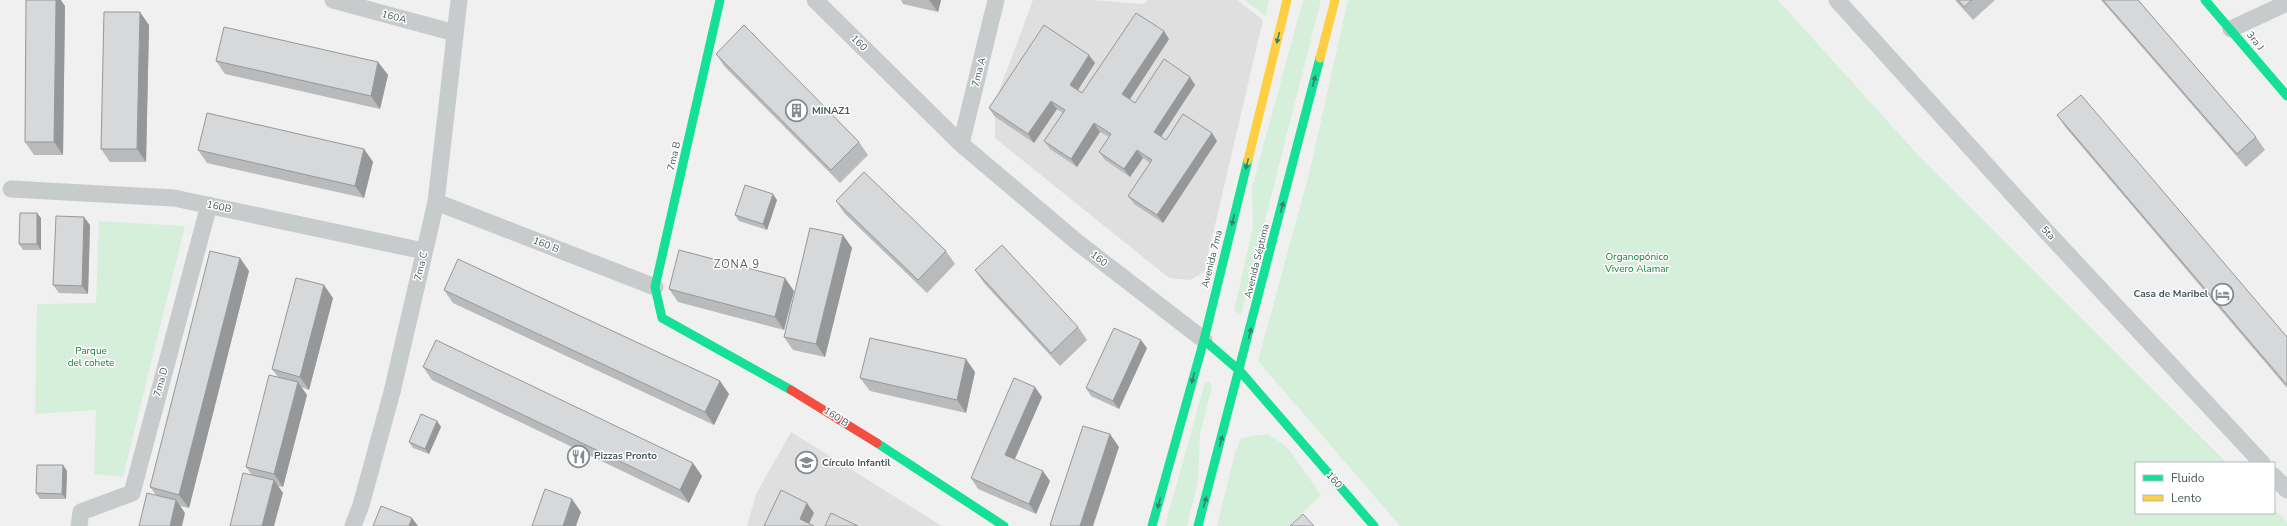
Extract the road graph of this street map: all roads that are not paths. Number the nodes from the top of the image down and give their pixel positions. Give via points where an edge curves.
1 (333, 0) edge
2 (458, 0) edge
3 (720, 0) edge
4 (816, 0) edge
5 (996, 0) edge
6 (1287, 0) edge
7 (1335, 0) edge
8 (1837, 0) edge
9 (2205, 0) edge
10 (2287, 4) edge
11 (2231, 28) junction
12 (455, 33) junction
13 (2287, 96) edge
14 (961, 144) junction
15 (11, 188) dead end
16 (436, 202) junction
17 (209, 205) junction
18 (424, 251) junction
19 (655, 287) junction
20 (662, 318) joint
21 (1204, 340) junction
22 (1240, 371) junction
23 (2261, 462) edge
24 (2275, 477) edge
25 (2287, 490) edge
26 (79, 526) edge
27 (353, 526) edge
28 (1004, 526) edge
29 (1152, 526) edge
30 (1198, 526) edge
31 (1374, 526) edge

1 - 12 street, 160A
2 - 12 street, 7ma C
3 - 19 main road, 7ma B
4 - 14 street, 160
5 - 14 street, 7ma A
6 -> 21 main road, Avenida 7ma
22 -> 7 main road, Avenida Séptima
8 - 23 street, 5ta via 2046,231
9 - 11 main road, 3ra J
10 - 11 street
11 - 13 main road, 3ra J
12 - 16 street, 7ma C
14 - 21 street, 160 via 1077,242
15 - 17 street, 160B via 174,198
16 - 18 street, 7ma C
16 - 19 street, 160 B
17 - 18 street, 160B
17 - 26 street, 7ma D via 132,493 81,512
18 - 27 street, 7ma C via 392,392
19 - 20 main road, 7ma B
20 - 28 main road, 160 B via 815,404
21 - 22 main road, 160
21 -> 29 main road
30 -> 22 main road, Avenida Séptima
22 - 31 main road, 160
24 - 25 street

